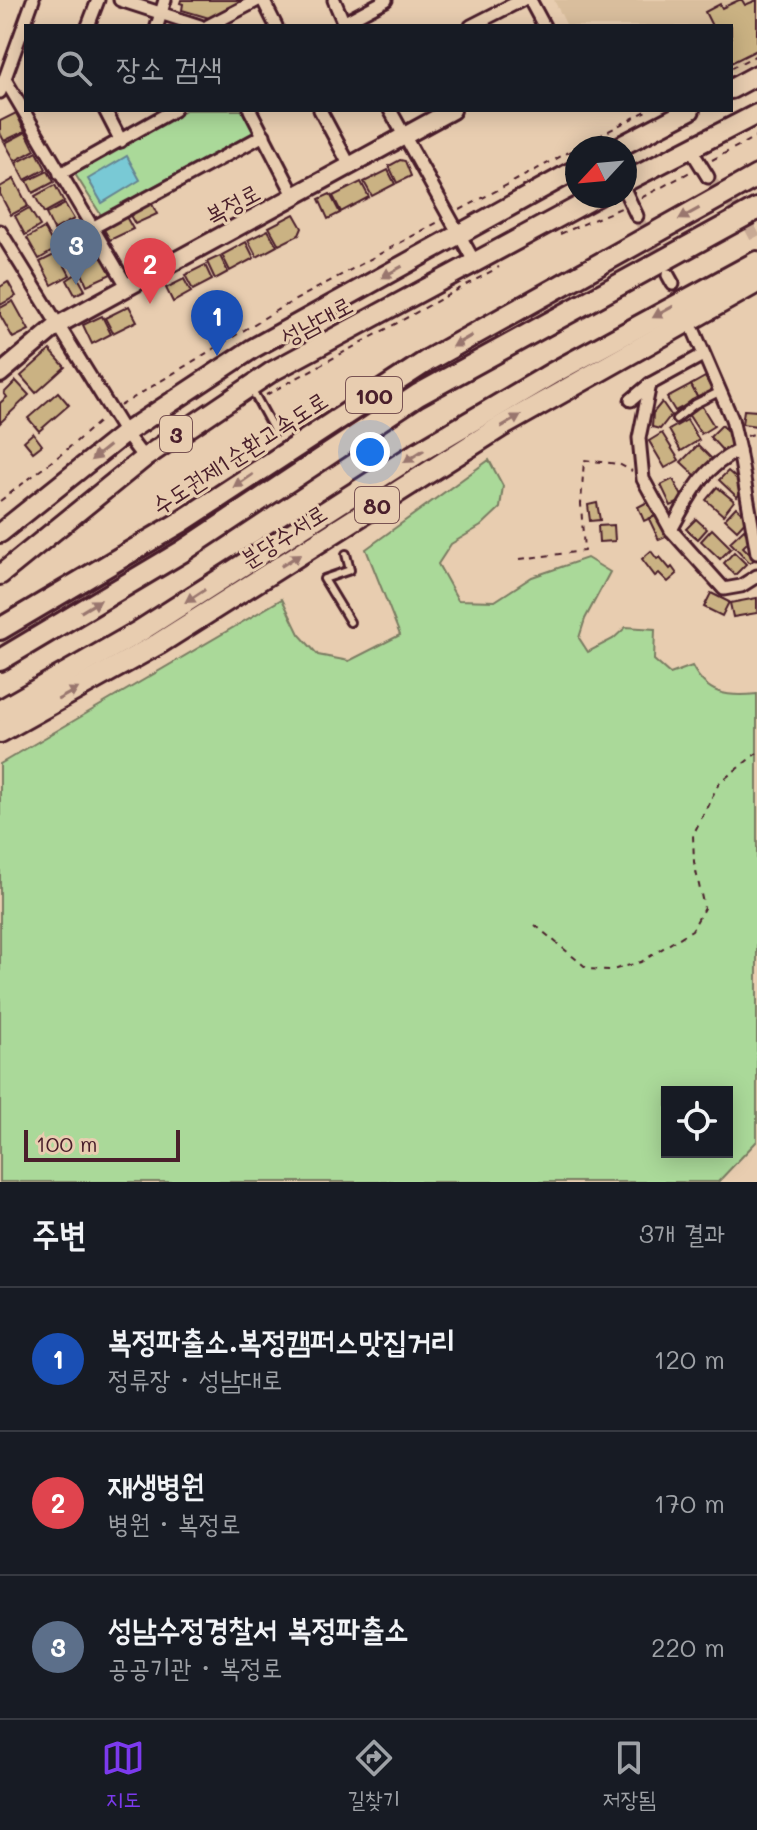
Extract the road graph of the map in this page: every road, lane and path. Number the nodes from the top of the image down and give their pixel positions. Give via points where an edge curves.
1 (33, 0) edge
2 (98, 0) edge
3 (120, 0) edge
4 (165, 0) edge
5 (260, 0) edge
6 (334, 0) edge
7 (386, 0) edge
8 (522, 0) edge
9 (530, 0) edge
10 (161, 13) junction
11 (25, 24) edge
12 (89, 24) edge
13 (158, 24) edge
14 (194, 24) edge
15 (212, 24) edge
16 (275, 24) edge
17 (344, 24) edge
18 (475, 24) edge
19 (543, 24) edge
20 (24, 26) edge
21 (757, 55) edge
22 (733, 67) edge
23 (757, 75) edge
24 (3, 87) edge
25 (733, 88) edge
26 (106, 112) edge
27 (171, 112) edge
28 (251, 112) edge
29 (321, 112) edge
30 (391, 112) edge
31 (448, 112) edge
32 (644, 112) edge
33 (686, 112) edge
34 (757, 114) edge
35 (264, 135) junction
36 (405, 135) junction
37 (757, 136) edge
38 (637, 138) edge
39 (121, 141) junction
40 (690, 148) junction
41 (350, 166) junction
42 (701, 166) junction
43 (60, 174) junction
44 (565, 175) edge
45 (637, 176) edge
46 (757, 176) edge
47 (708, 177) tunnel mouth
48 (558, 179) junction
49 (295, 197) junction
50 (637, 200) edge
51 (514, 203) junction
52 (577, 208) edge
53 (620, 208) edge
54 (633, 208) edge
55 (757, 209) edge
56 (573, 210) junction
57 (449, 215) junction
58 (637, 216) tunnel mouth
59 (757, 216) edge
60 (92, 228) junction
61 (0, 231) edge
62 (530, 233) junction
63 (460, 234) junction
64 (553, 237) dead end
65 (698, 239) junction
66 (757, 262) edge
67 (475, 263) junction
68 (499, 267) dead end
69 (757, 282) edge
70 (127, 286) junction
71 (58, 325) junction
72 (694, 331) dead end
73 (703, 355) junction
74 (0, 374) edge
75 (650, 384) junction
76 (719, 392) junction
77 (254, 393) junction
78 (631, 400) dead end
79 (112, 411) junction
80 (676, 419) dead end
81 (275, 432) dead end
82 (125, 433) junction
83 (739, 450) junction
84 (144, 458) junction
85 (643, 479) junction
86 (0, 501) edge
87 (671, 530) junction
88 (0, 533) edge
89 (757, 553) edge
90 (346, 554) dead end
91 (520, 559) dead end
92 (0, 575) edge
93 (757, 576) edge
94 (350, 622) dead end
95 (0, 629) edge
96 (0, 660) edge
97 (0, 711) edge
98 (0, 732) edge
99 (757, 753) edge
100 (535, 925) dead end

1 - 11 street
2 - 12 street
3 - 10 street
4 - 10 street
5 - 15 street
5 - 16 street
6 - 17 street
7 - 17 street
8 - 18 street
9 - 19 street
10 - 13 street
10 - 14 street
20 - 24 street
21 - 22 path
23 - 25 main road
24 - 43 street
26 - 39 street
27 - 39 street
28 - 35 street
29 - 41 street
30 - 36 street
31 - 36 street, 복정로
32 - 57 path
33 - 38 main road
34 - 40 main road
35 - 49 street
35 - 60 street
36 - 41 street, 복정로
36 - 57 street
37 - 42 path
39 - 43 street
40 - 42 street
40 - 45 main road
41 - 49 street, 복정로
42 - 47 street
42 - 50 path
43 - 60 street
44 - 48 main road, 성남대로 / 3
46 -> 95 highway, 수도권제1순환고속도로 / 100 via 430,359 181,522
48 - 51 main road, 성남대로 / 3
48 - 56 main road
49 - 70 street, 복정로
51 - 62 main road
51 - 63 main road, 성남대로 / 3
52 - 56 main road, 성남대로 / 3
53 - 64 path
54 - 58 street
55 - 65 highway, 100
56 - 62 main road, 성남대로 / 3
57 - 63 street
57 - 79 path via 277,310
59 - 65 lane
60 - 70 street
61 - 71 street
62 - 67 main road, 성남대로 / 3
63 - 67 street
63 -> 82 main road, 성남대로 / 3 via 252,349
96 -> 65 highway, 100 via 183,551 418,395
66 -> 97 highway, 분당수서로 / 80 via 419,452 140,631
67 - 77 main road, 성남대로 / 3 via 287,363
68 - 77 path
98 -> 69 highway, 분당수서로 / 80 via 158,644 500,427
70 - 71 street, 복정로
71 - 74 street, 복정로
71 - 79 street
72 - 73 street
73 - 75 street
73 - 76 street
75 - 78 street
75 - 85 street via 639,438
76 - 80 lane
76 - 83 street
77 - 81 lane
77 - 84 main road, 성남대로 / 3 via 196,420
79 - 82 street
79 - 86 path
82 - 84 street
82 -> 88 main road, 성남대로 / 3
83 - 87 street via 704,473
83 - 89 street
84 - 92 main road, 성남대로 / 3
85 - 87 street
85 - 91 path via 619,464 584,460 584,551
87 - 93 street via 724,589
90 - 94 lane via 350,570 324,579
99 - 100 path via 719,783 693,835 704,908 692,930 641,962 612,970 588,969

